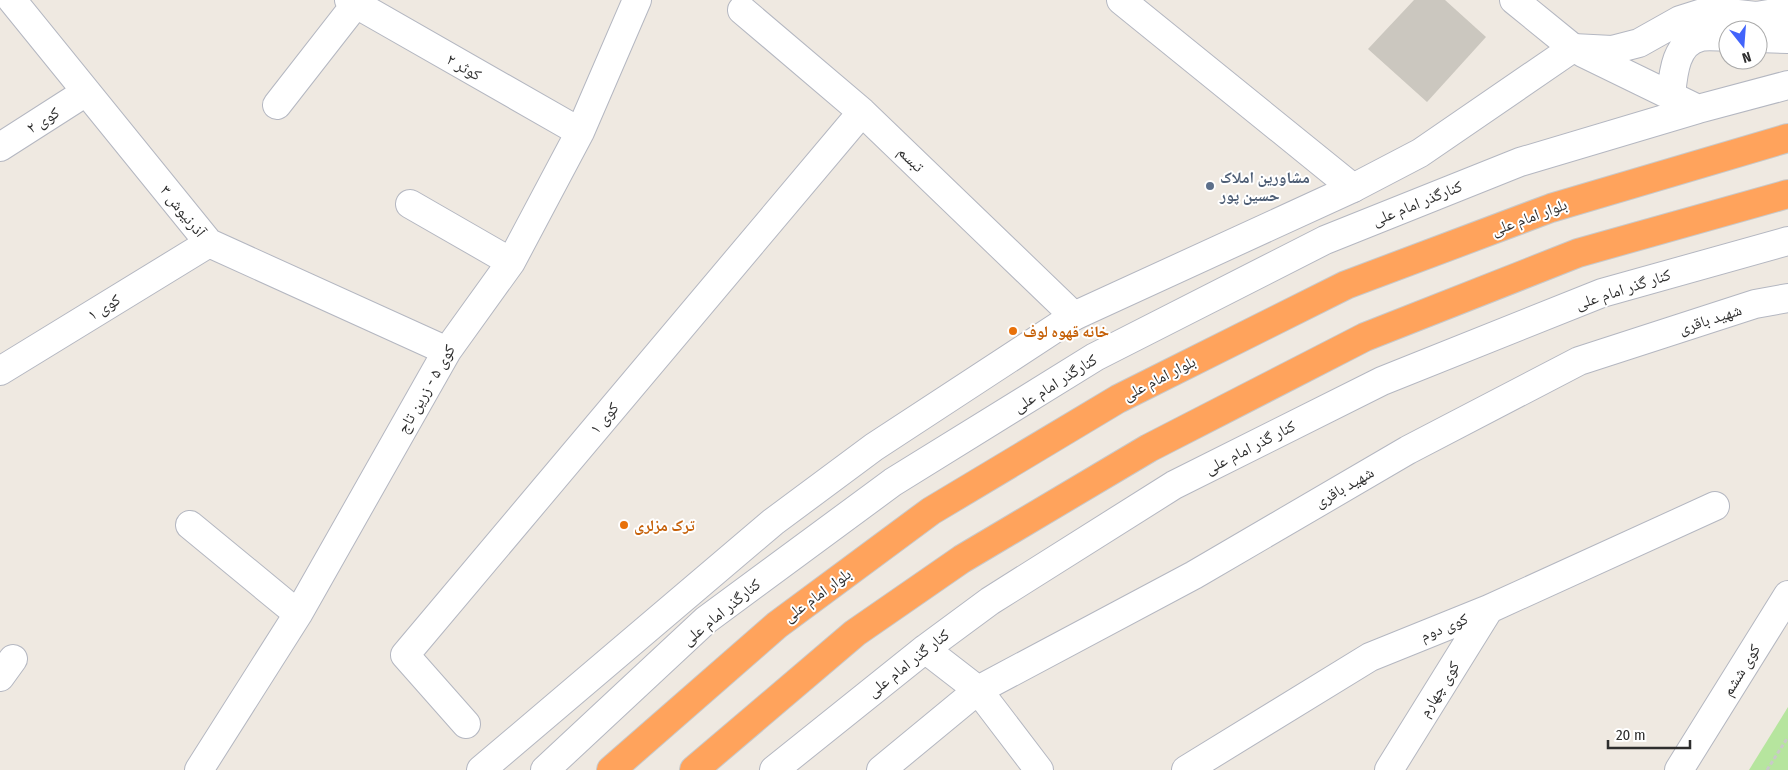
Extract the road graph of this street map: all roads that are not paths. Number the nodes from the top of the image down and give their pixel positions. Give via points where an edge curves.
1 (12, 0) edge
2 (1121, 0) edge
3 (1514, 0) edge
4 (634, 1) edge
5 (352, 2) edge
6 (742, 10) dead end
7 (1788, 11) edge
8 (1718, 37) edge
9 (1768, 38) edge
10 (1788, 38) edge
11 (1573, 48) junction
12 (1788, 85) edge
13 (86, 92) junction
14 (1671, 96) junction
15 (277, 106) dead end
16 (1698, 109) junction
17 (862, 112) junction
18 (580, 132) junction
19 (1788, 138) edge
20 (0, 147) edge
21 (1353, 188) junction
22 (1788, 194) edge
23 (410, 204) dead end
24 (1788, 241) edge
25 (209, 243) junction
26 (511, 262) junction
27 (1788, 298) edge
28 (1074, 316) junction
29 (447, 351) junction
30 (0, 371) edge
31 (922, 415) junction
32 (894, 482) junction
33 (867, 500) junction
34 (1715, 506) dead end
35 (773, 522) junction
36 (190, 525) dead end
37 (1788, 595) edge
38 (1489, 609) junction
39 (298, 614) junction
40 (925, 649) junction
41 (978, 690) junction
42 (466, 724) dead end
43 (199, 770) edge
44 (481, 770) edge
45 (545, 770) edge
46 (611, 770) edge
47 (694, 770) edge
48 (774, 770) edge
49 (881, 770) edge
50 (1039, 770) edge
51 (1186, 770) edge
52 (1389, 770) edge
53 (1679, 770) edge

1 - 13 street, آذرنیوش ۳
2 - 21 street
3 - 11 street
4 - 18 street, کوی ۵ - زرین تاج
5 - 15 street
5 - 18 street, کوثر ۲
6 - 17 street, تبسم
7 - 11 street via 1756,16 1720,12 1699,14 1680,20 1639,43 1612,50
8 - 14 street via 1700,37 1684,46 1677,59
9 - 10 street
11 - 14 street
11 - 21 street via 1420,153
12 - 16 street
13 - 20 street, کوی ۲
13 - 25 street, آذرنیوش ۳
14 - 16 street
16 - 32 street, کنارگذر امام علی via 1520,162 1325,240 1095,358
17 - 28 street, تبسم
17 - 42 street, کوی ۱ via 405,655
18 - 26 street, کوی ۵ - زرین تاج
19 - 46 highway, بلوار امام علی via 1551,208 1346,285 1118,398 931,511 777,625
21 - 28 street
22 - 47 highway via 1578,253 1365,337 1149,448 962,560 855,633
23 - 26 street
24 - 40 street, کنار گذر امام علی via 1602,293 1382,381 1174,486 990,601
25 - 29 street, آذرنیوش ۳
25 - 30 street, کوی ۱
26 - 29 street, کوی ۵ - زرین تاج
27 - 41 street, شهید باقری via 1755,304 1578,361 1408,450 1194,574
28 - 31 street
29 - 39 street, کوی ۵ - زرین تاج
31 - 32 street
31 - 35 street
32 - 33 street, کنارگذر امام علی
33 - 35 street
33 - 45 street, کنارگذر امام علی via 706,620
34 - 38 street, کوی دوم
35 - 44 street
36 - 39 street
37 - 53 street, کوی ششم
38 - 51 street, کوی دوم via 1370,656
38 - 52 street, کوی چهارم
39 - 43 street, کوی ۵ - زرین تاج
40 - 41 street
40 - 48 street, کنار گذر امام علی
41 - 49 street, شهید باقری
41 - 50 street

